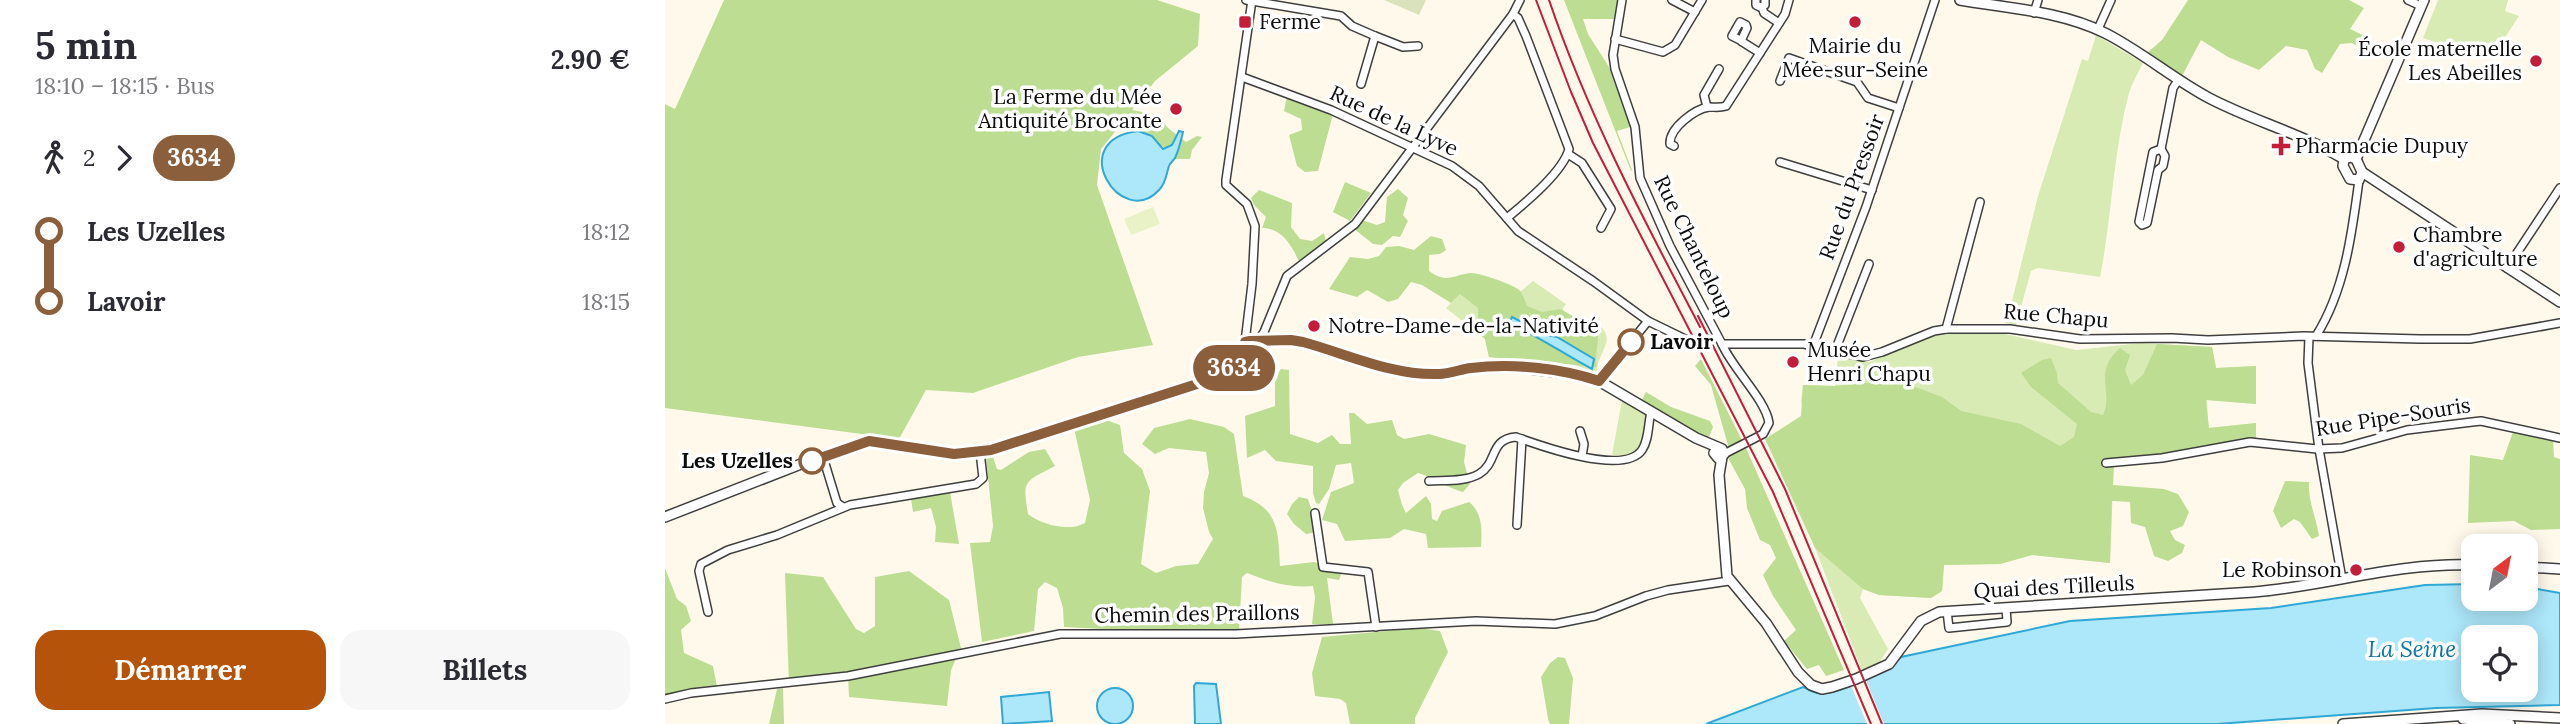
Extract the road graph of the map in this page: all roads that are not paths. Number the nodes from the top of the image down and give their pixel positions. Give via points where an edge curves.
1 (1250, 0) edge
2 (1311, 0) edge
3 (1520, 0) edge
4 (1622, 0) edge
5 (1672, 0) edge
6 (1702, 0) edge
7 (1756, 0) edge
8 (1789, 0) edge
9 (1935, 0) edge
10 (1960, 0) edge
11 (2038, 0) edge
12 (2111, 0) edge
13 (2408, 0) edge
14 (2423, 3) edge
15 (1763, 4) edge
16 (1309, 11) junction
17 (1695, 12) junction
18 (1513, 13) junction
19 (2034, 13) junction
20 (1779, 23) junction
21 (2098, 29) junction
22 (1375, 36) junction
23 (1615, 39) junction
24 (1740, 40) dead end
25 (1419, 46) dead end
26 (1760, 53) junction
27 (1719, 69) dead end
28 (1242, 77) junction
29 (2179, 79) junction
30 (1780, 81) dead end
31 (1361, 83) dead end
32 (1707, 107) junction
33 (1899, 108) junction
34 (1674, 146) dead end
35 (1412, 147) junction
36 (2161, 149) junction
37 (1568, 154) junction
38 (2344, 159) junction
39 (2356, 159) junction
40 (1780, 162) dead end
41 (2360, 176) junction
42 (2560, 188) edge
43 (1872, 190) junction
44 (1980, 202) dead end
45 (1507, 218) junction
46 (1601, 228) dead end
47 (1869, 264) dead end
48 (2507, 268) junction
49 (2560, 302) edge
50 (1648, 321) junction
51 (2560, 323) edge
52 (1946, 329) junction
53 (2313, 337) junction
54 (1687, 340) dead end
55 (1258, 341) junction
56 (1245, 342) junction
57 (1722, 344) junction
58 (1813, 346) junction
59 (1835, 351) junction
60 (1599, 381) junction
61 (1651, 412) junction
62 (1580, 431) dead end
63 (2560, 438) edge
64 (1522, 439) junction
65 (2319, 449) junction
66 (980, 452) junction
67 (1719, 453) junction
68 (1582, 456) junction
69 (823, 457) junction
70 (2106, 463) dead end
71 (1429, 481) dead end
72 (843, 507) junction
73 (1315, 513) dead end
74 (665, 517) edge
75 (1517, 525) dead end
76 (2461, 565) edge
77 (2538, 568) edge
78 (2560, 569) edge
79 (2341, 579) junction
80 (1729, 580) junction
81 (2006, 608) junction
82 (1947, 611) junction
83 (708, 612) dead end
84 (1376, 627) junction
85 (665, 699) edge
86 (2448, 718) junction
87 (2560, 718) edge
88 (2343, 724) edge
89 (2511, 724) edge

1 - 16 street
1 - 28 street
2 - 16 street
3 - 18 street
4 - 23 street, Rue Chanteloup
5 - 17 street
6 - 17 street
7 - 15 street via 1756,5
8 - 20 street
9 - 33 street, Rue du Pressoir
10 - 19 street
11 - 19 street
12 - 21 street
13 - 14 street
14 - 39 street
15 - 20 street via 1766,15
16 - 22 street via 1341,16
17 - 23 street via 1675,45 1663,52
18 - 35 street
18 - 37 street via 1568,143
19 - 21 street
20 - 26 street
21 - 29 street
22 - 25 street via 1403,47
22 - 31 street
23 - 57 street, Rue Chanteloup via 1615,69 1635,127 1642,186
24 - 26 street
26 - 32 street via 1726,106
27 - 32 street via 1704,95
28 - 35 street, Rue de la Lyve
28 - 56 street via 1226,185 1247,204 1255,226
29 - 36 street via 2173,88
29 - 38 street via 2209,98 2314,141
30 - 33 street via 1789,58 1857,82 1868,99
32 - 34 street via 1675,126 1669,139
33 - 43 street, Rue du Pressoir
35 - 45 street, Rue de la Lyve via 1469,177
35 - 55 street via 1355,224 1287,276
36 - 36 street via 2153,152 2142,225 2147,223 2158,170 2163,166
37 - 45 street
37 - 46 street via 1582,163 1611,209
38 - 39 street
38 - 41 street via 2347,176 2354,180
39 - 41 street
40 - 43 street
41 - 48 street
41 - 53 street via 2333,305
42 - 48 street
43 - 58 street, Rue du Pressoir
44 - 52 street
45 - 50 street, Rue de la Lyve via 1518,231
47 - 59 street
48 - 49 street
50 - 54 street, Rue de la Lyve
50 - 60 street
51 - 53 street, Rue Chapu via 2470,339
52 - 53 street, Rue Chapu via 2010,328 2080,339
52 - 59 street, Rue Chapu via 1871,356
53 - 65 street via 2308,363
55 - 56 street
55 - 60 street via 1303,342 1394,370 1439,374 1514,367
56 - 66 street via 1239,369
57 - 58 street, Rue Chapu
57 - 67 street via 1769,419 1765,431
58 - 59 street, Rue Chapu
60 - 61 street
61 - 67 street
61 - 68 street via 1641,452 1615,459
62 - 68 street
63 - 65 street, Rue Pipe-Souris via 2481,421 2407,430
64 - 68 street
64 - 71 street via 1501,442 1481,473
64 - 75 street
65 - 70 street, Rue Pipe-Souris via 2250,442
65 - 79 street
66 - 69 street via 954,454 869,441
66 - 72 street via 982,478 977,484
67 - 80 street
69 - 72 street via 837,503
69 - 74 street
72 - 83 street via 701,564
73 - 84 street via 1323,567 1368,572
76 - 79 street, Quai des Tilleuls via 2416,566
77 - 78 street
79 - 81 street, Quai des Tilleuls via 2254,593
80 - 82 street, Quai des Tilleuls via 1766,623 1801,675 1822,689 1877,670 1897,656 1921,621
80 - 84 street, Chemin des Praillons via 1668,590 1595,616 1555,624 1476,621
81 - 82 street, Quai des Tilleuls
81 - 82 street via 2007,621 1949,628
84 - 85 street, Chemin des Praillons via 1173,635 1060,634 848,676
86 - 87 street via 2482,714
86 - 88 street
86 - 89 street

